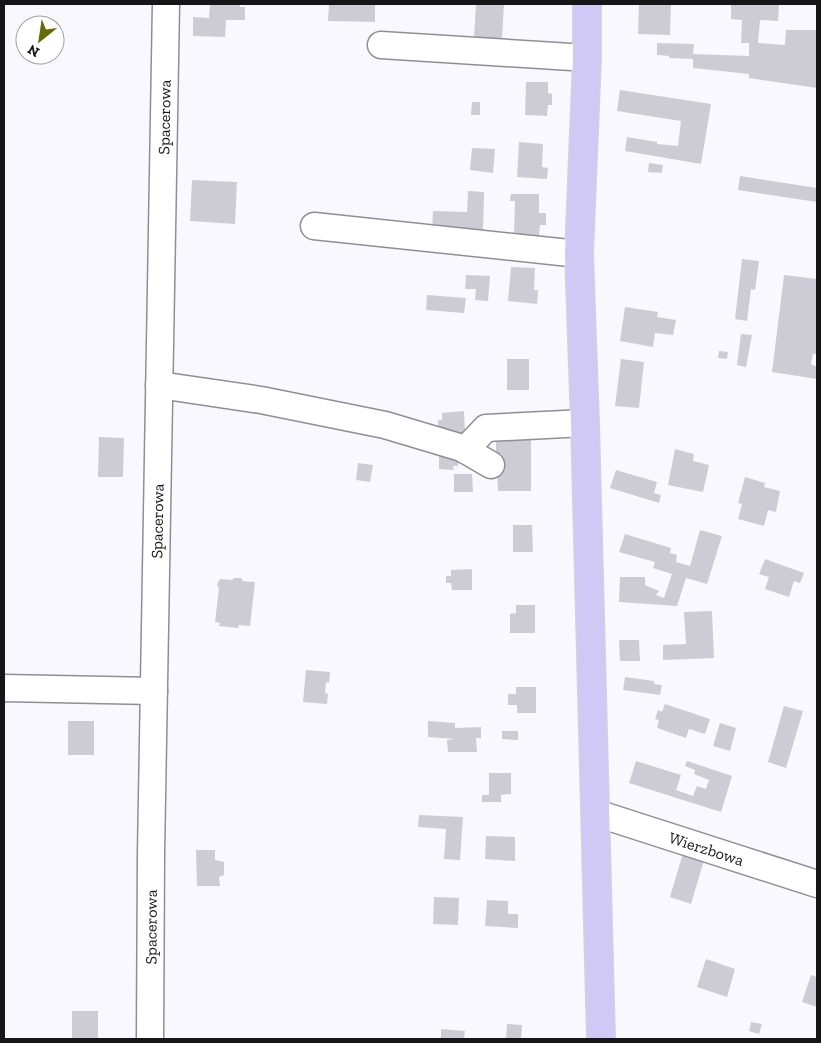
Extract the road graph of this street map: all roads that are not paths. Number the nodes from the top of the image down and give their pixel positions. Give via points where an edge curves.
1 (166, 4) edge
2 (588, 4) edge
3 (381, 45) dead end
4 (587, 58) junction
5 (314, 226) dead end
6 (578, 254) junction
7 (160, 385) junction
8 (586, 423) junction
9 (465, 450) junction
10 (491, 465) dead end
11 (4, 688) edge
12 (154, 691) junction
13 (596, 813) junction
14 (817, 884) edge
15 (150, 1039) edge
16 (601, 1039) edge

1 - 7 street, Spacerowa
2 - 4 main road
3 - 4 street
4 - 6 main road
5 - 6 street
6 - 8 main road
7 - 9 street via 261,400 385,426
7 - 12 street, Spacerowa
8 - 9 street via 486,428
8 - 13 main road
9 - 10 street
11 - 12 street
12 - 15 street, Spacerowa
13 - 14 street, Wierzbowa
13 - 16 main road

